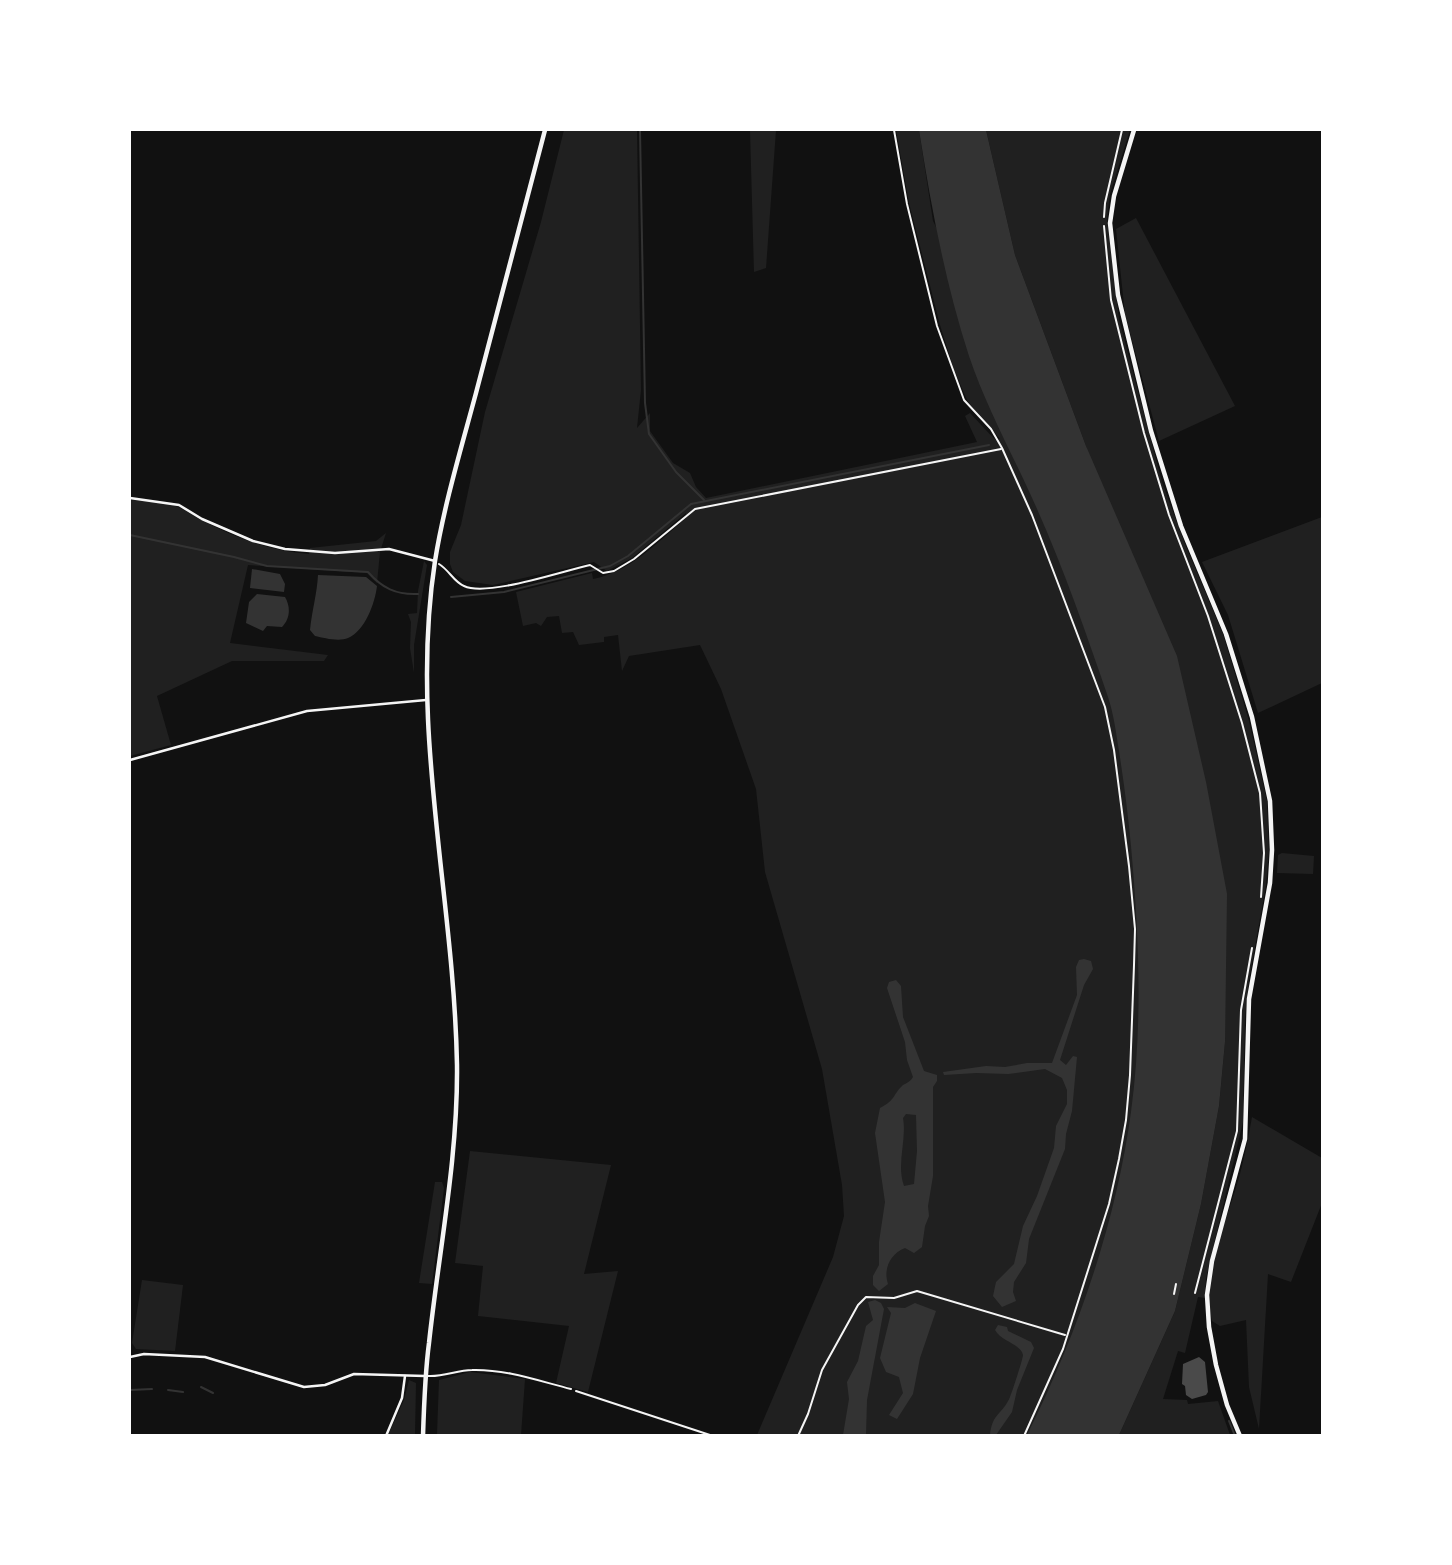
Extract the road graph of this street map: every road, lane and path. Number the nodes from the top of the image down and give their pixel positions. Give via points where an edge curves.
1 (545, 130) edge
2 (894, 130) edge
3 (1122, 130) edge
4 (1134, 130) edge
5 (1002, 448) junction
6 (130, 498) edge
7 (435, 561) junction
8 (426, 700) junction
9 (130, 760) edge
10 (1260, 903) dead end
11 (1253, 943) dead end
12 (1176, 1284) dead end
13 (1175, 1289) junction
14 (1180, 1290) dead end
15 (1195, 1293) dead end
16 (1174, 1294) dead end
17 (1066, 1335) junction
18 (130, 1357) edge
19 (405, 1375) junction
20 (425, 1376) junction
21 (571, 1389) joint
22 (386, 1436) edge
23 (423, 1436) edge
24 (713, 1436) edge
25 (798, 1436) edge
26 (1024, 1436) edge
27 (1240, 1436) edge

1 - 7 main road
2 - 5 path via 937,326 966,405 991,429
3 - 10 path via 1105,203 1111,300 1169,515 1208,616 1258,783 1264,838
4 - 27 main road via 1110,223 1118,295 1154,443 1181,526 1226,634 1252,716 1270,801 1270,883 1248,1007 1245,1139 1207,1295 1216,1365
5 - 7 path via 695,509 614,571 601,572 592,566 474,589 458,583
5 - 17 path via 1105,707 1123,811 1135,929 1126,1120 1109,1204
6 - 7 street via 179,505 253,541 285,549 335,553 389,549
7 - 8 main road
8 - 9 street via 307,711
8 - 20 main road via 457,1069 450,1178
11 - 15 path via 1241,1010 1237,1132
12 - 13 path
13 - 14 path
13 - 16 path
17 - 25 path via 917,1291 894,1298 866,1297 822,1370
17 - 26 path via 1054,1373
18 - 19 street via 205,1357 315,1388 354,1374
19 - 20 street
19 - 22 street via 402,1398
20 - 21 lane via 473,1370 507,1373
20 - 23 main road
21 - 24 path

